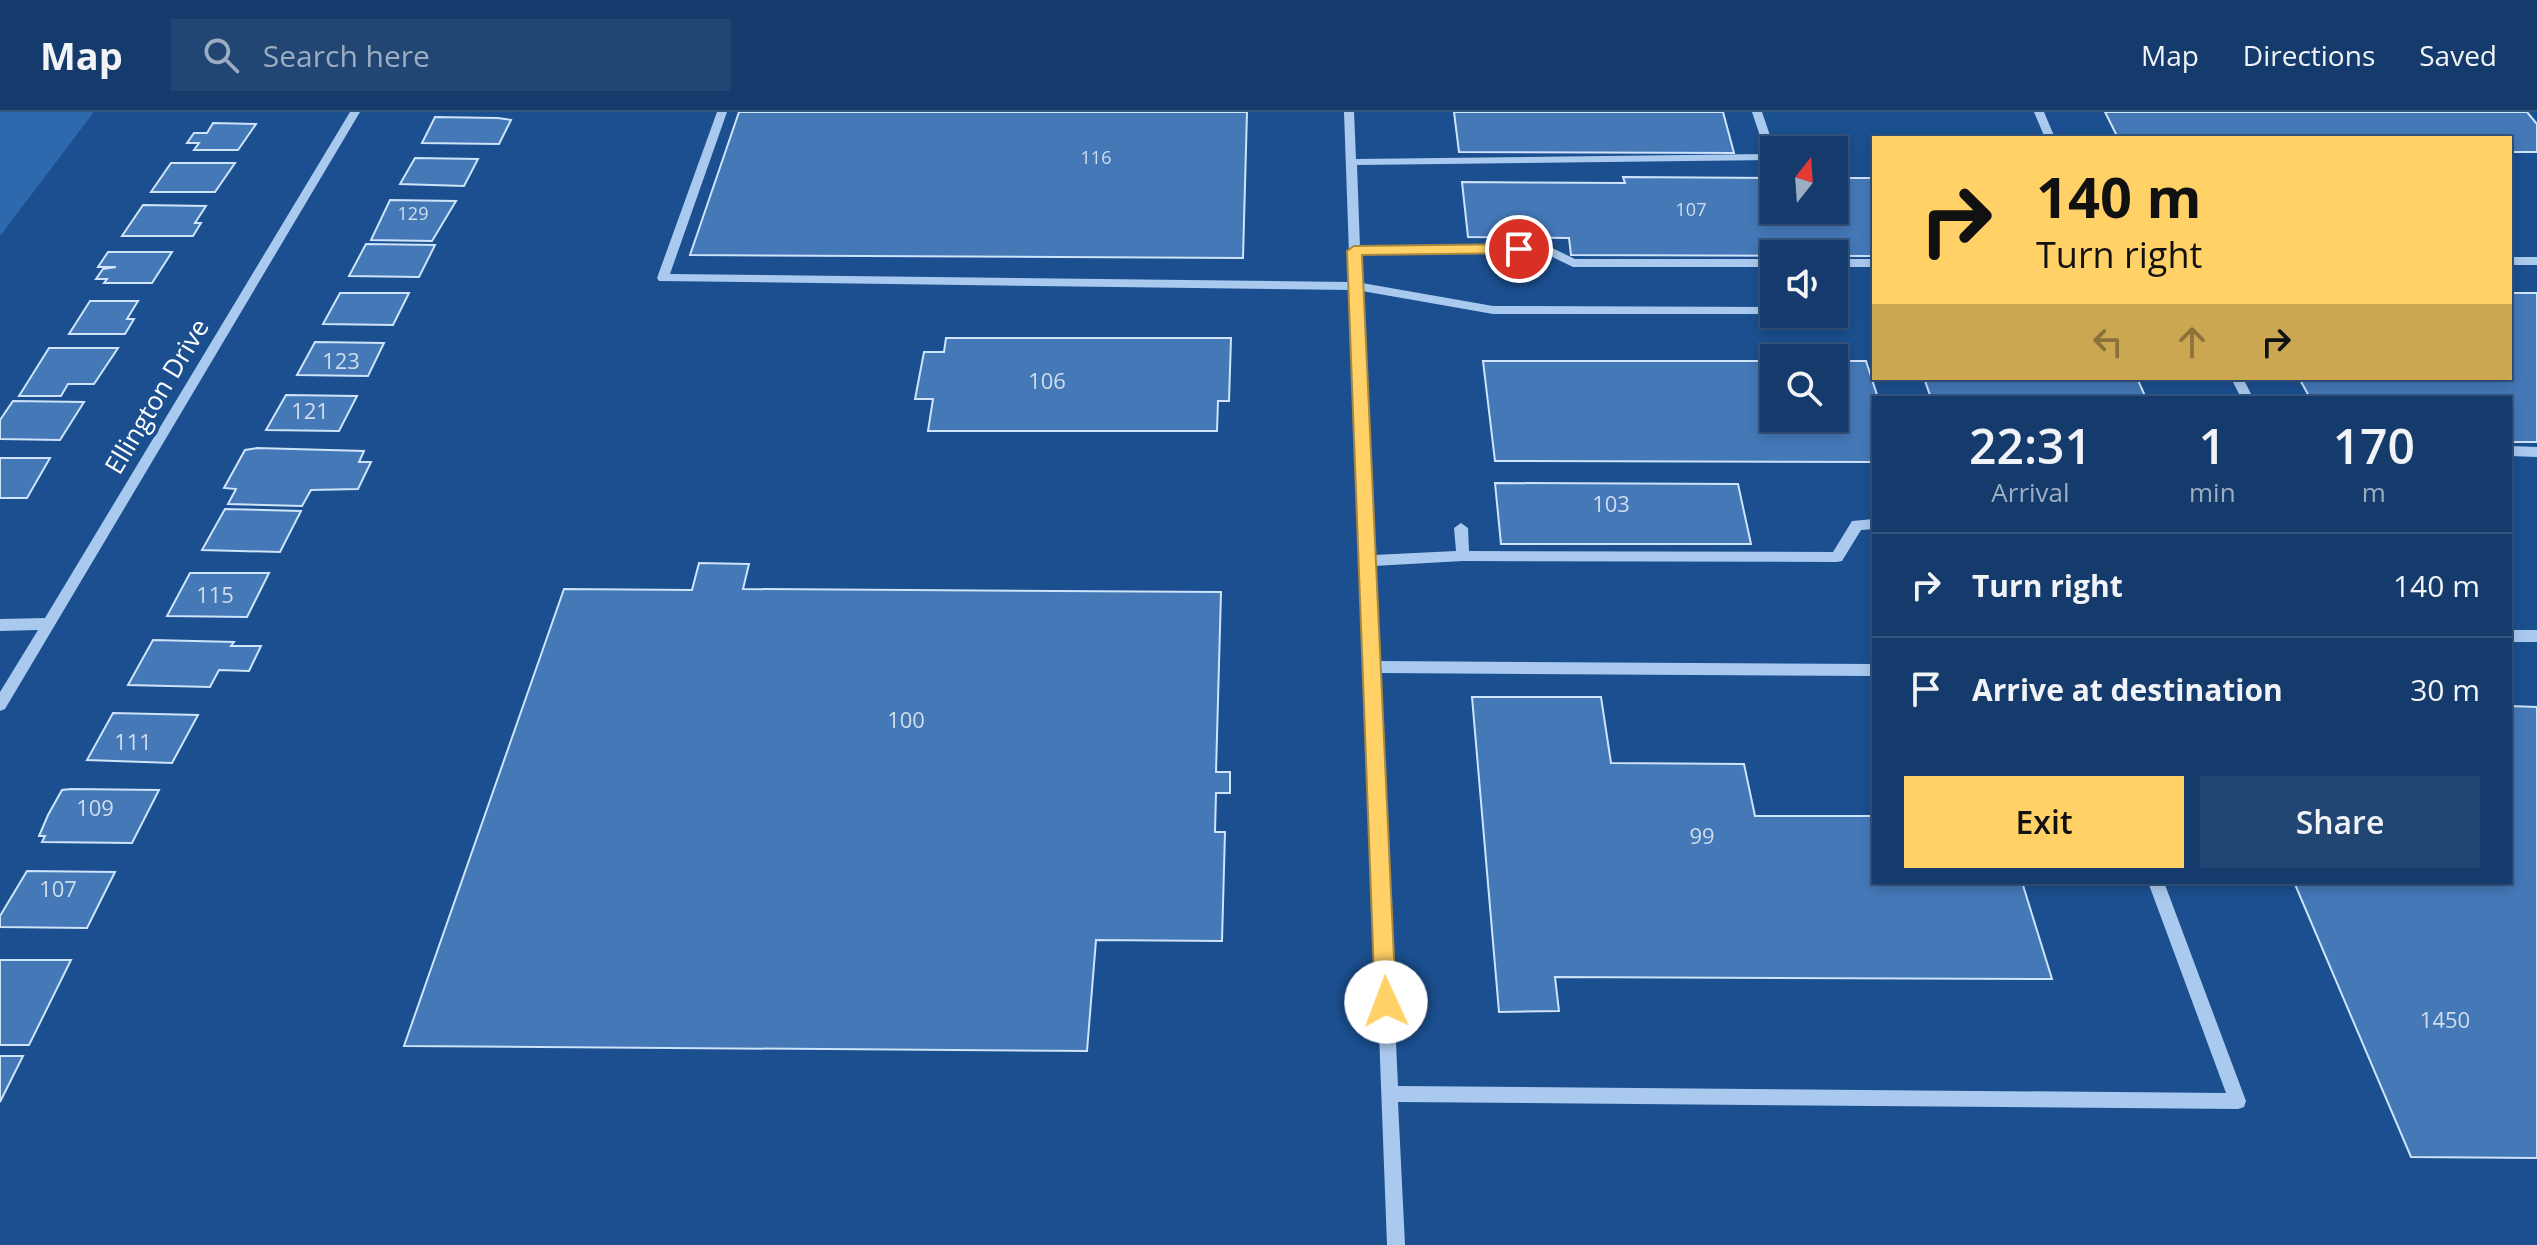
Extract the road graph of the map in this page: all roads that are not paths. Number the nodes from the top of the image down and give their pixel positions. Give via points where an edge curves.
1 (355, 112) edge
2 (722, 112) edge
3 (1349, 112) edge
4 (1757, 112) edge
5 (2039, 112) edge
6 (2049, 136) edge
7 (1351, 162) junction
8 (1354, 251) junction
9 (2512, 261) edge
10 (2537, 261) edge
11 (1760, 263) edge
12 (1848, 263) edge
13 (1872, 263) edge
14 (1356, 286) junction
15 (1760, 311) edge
16 (2512, 451) edge
17 (2537, 452) edge
18 (1872, 524) edge
19 (1461, 528) dead end
20 (1463, 556) junction
21 (1367, 561) junction
22 (47, 624) junction
23 (0, 625) edge
24 (2512, 636) edge
25 (2537, 636) edge
26 (1371, 667) junction
27 (1872, 670) edge
28 (0, 705) edge
29 (2157, 884) edge
30 (1390, 1094) junction
31 (1396, 1245) edge

1 - 22 street, Ellington Drive
2 - 14 street via 663,278
3 - 7 street
4 - 7 street via 1772,157
5 - 6 street
7 - 8 street
8 - 11 street via 1546,249 1573,263
8 - 14 street
9 - 10 street
12 - 13 street
14 - 15 street via 1493,310
14 - 21 street
16 - 17 street
18 - 20 street via 1857,525 1837,557
19 - 20 street
20 - 21 street
21 - 26 street
22 - 23 street
22 - 28 street, Ellington Drive
24 - 25 street
26 - 27 street
26 - 30 street
29 - 30 street via 2238,1101
30 - 31 street

